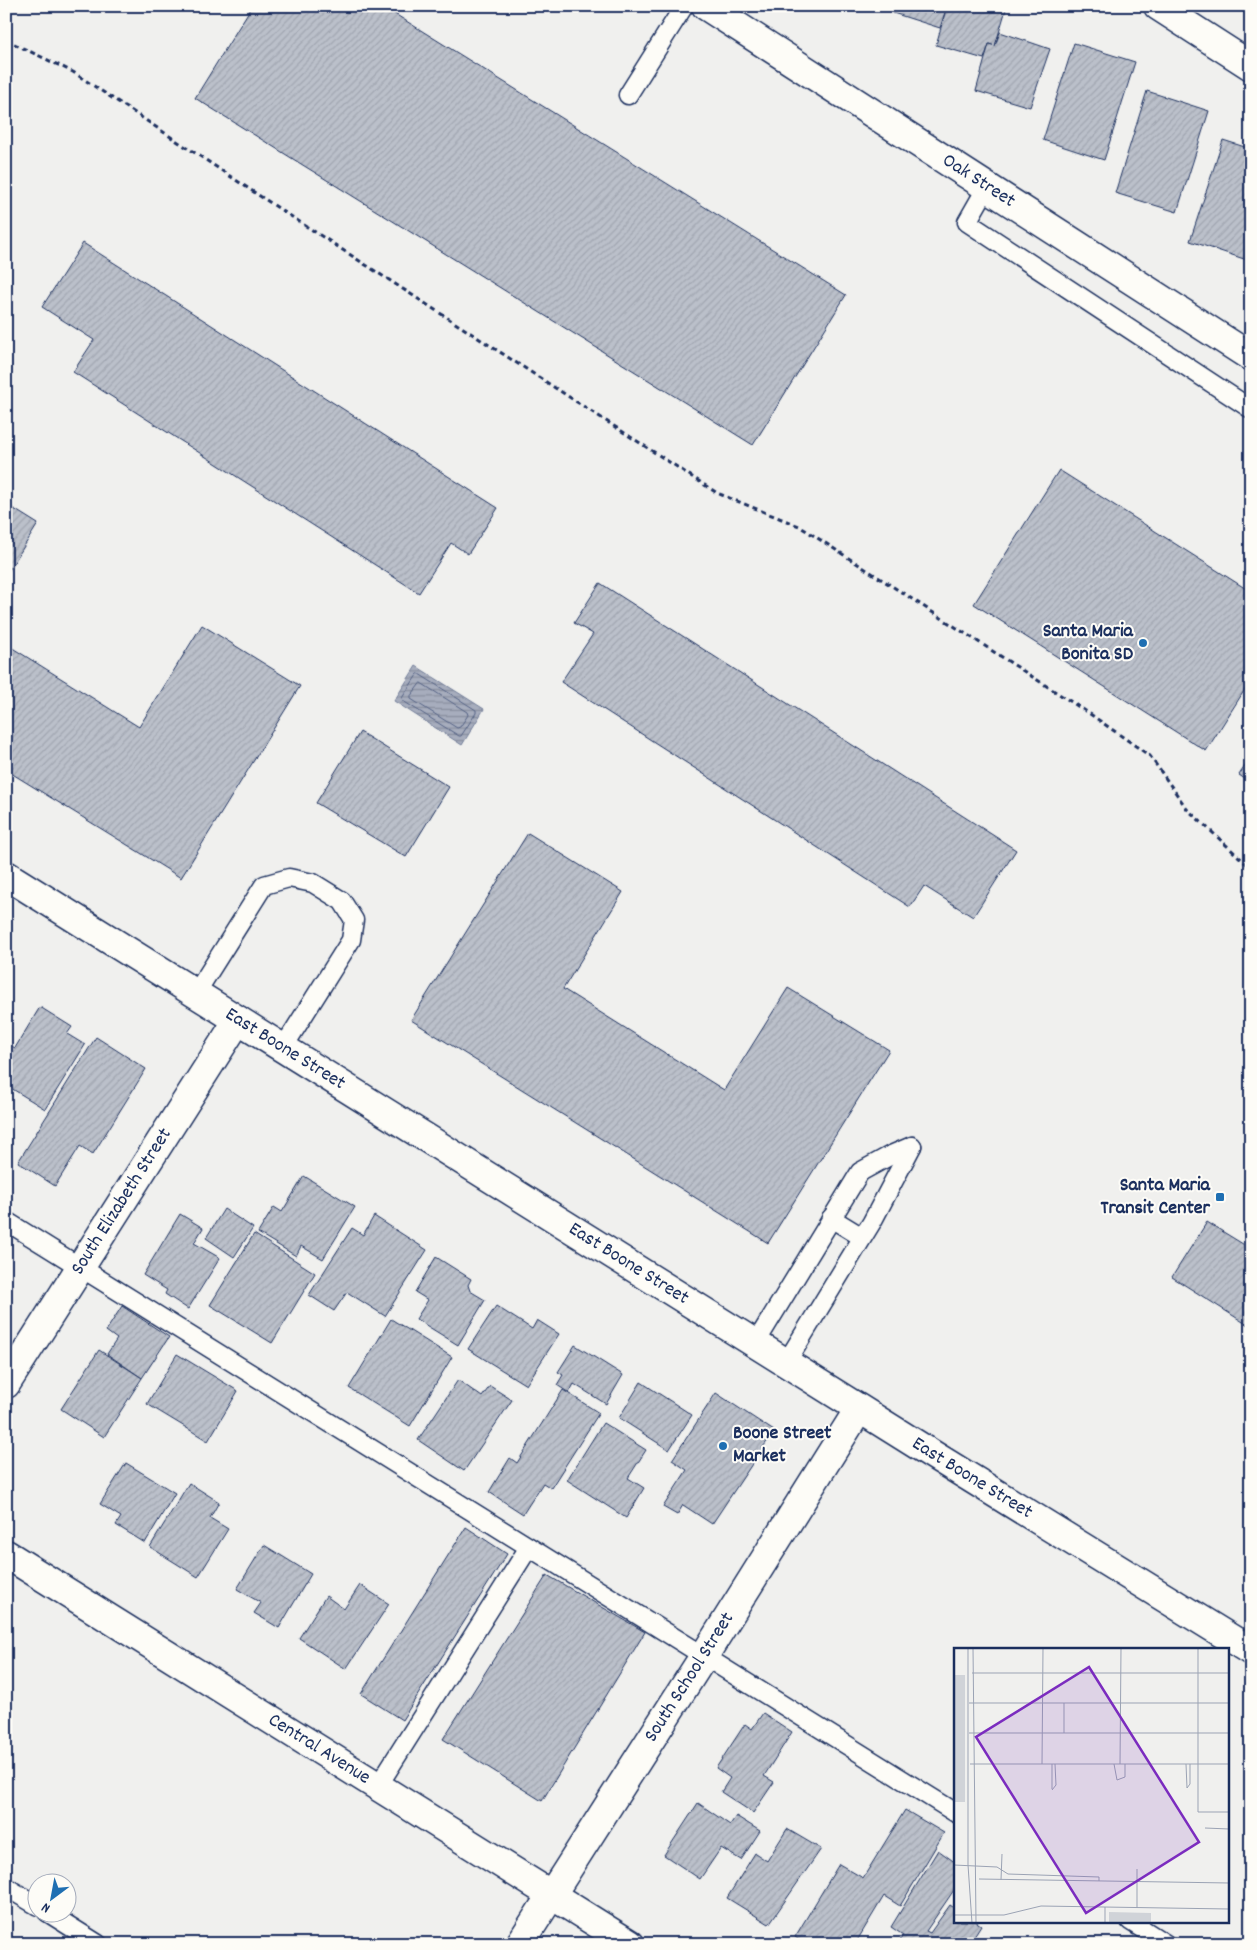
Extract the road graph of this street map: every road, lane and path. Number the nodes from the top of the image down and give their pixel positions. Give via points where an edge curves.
1 (684, 6) edge
2 (706, 6) edge
3 (1158, 6) edge
4 (6, 40) edge
5 (1251, 66) edge
6 (628, 95) dead end
7 (988, 188) junction
8 (1251, 357) edge
9 (1251, 409) edge
10 (1251, 868) edge
11 (6, 875) edge
12 (196, 993) junction
13 (238, 1020) junction
14 (283, 1048) junction
15 (831, 1218) junction
16 (6, 1221) edge
17 (862, 1237) junction
18 (81, 1267) junction
19 (755, 1344) junction
20 (786, 1364) junction
21 (6, 1384) edge
22 (859, 1409) junction
23 (529, 1547) junction
24 (6, 1554) edge
25 (1251, 1652) edge
26 (704, 1656) junction
27 (378, 1786) junction
28 (954, 1812) edge
29 (6, 1887) edge
30 (551, 1894) junction
31 (28, 1900) edge
32 (64, 1922) edge
33 (1132, 1922) edge
34 (98, 1944) edge
35 (520, 1944) edge
36 (630, 1944) edge
37 (1166, 1944) edge

1 - 6 lane
2 - 7 street, Oak Street
3 - 5 street
4 - 10 path via 73,72 717,493 799,526 1090,714 1150,756 1187,809
7 - 8 street, Oak Street
7 - 9 lane via 967,222
11 - 12 street, East Boone Street
12 - 13 street, East Boone Street
12 - 14 lane via 264,885 290,878 313,883 342,901 354,920 351,940
13 - 14 street, East Boone Street
13 - 18 street, South Elizabeth Street
14 - 19 street, East Boone Street
15 - 17 lane
15 - 17 lane via 860,1172 912,1146
15 - 19 lane
16 - 18 lane
17 - 20 lane
18 - 21 street, South Elizabeth Street
18 - 23 lane
19 - 20 street, East Boone Street
20 - 22 street, East Boone Street
22 - 25 street, East Boone Street
22 - 26 street, South School Street
23 - 26 lane
23 - 27 lane
24 - 27 street, Central Avenue
26 - 28 lane
26 - 30 street, South School Street
27 - 30 street, Central Avenue
29 - 31 lane
30 - 35 street, South School Street
30 - 36 street, Central Avenue
32 - 34 lane
33 - 37 lane

